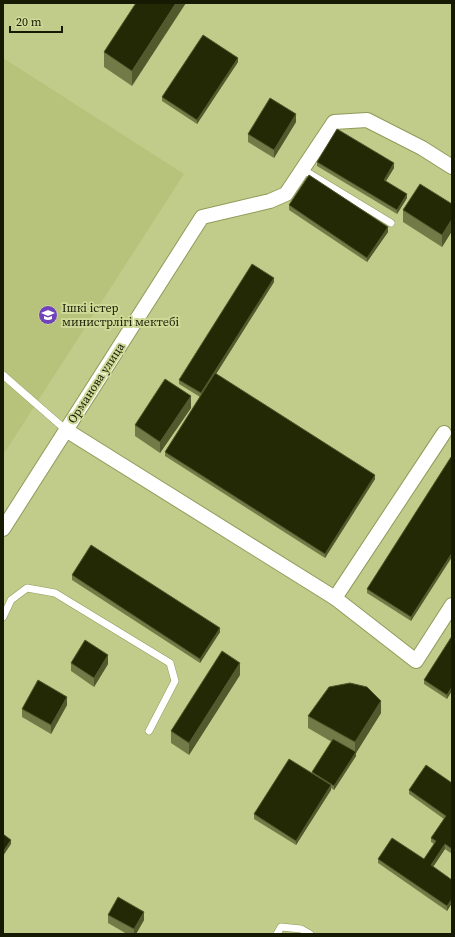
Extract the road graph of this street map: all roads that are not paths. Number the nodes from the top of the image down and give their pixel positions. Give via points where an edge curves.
1 (452, 167) edge
2 (302, 169) junction
3 (391, 222) dead end
4 (3, 375) edge
5 (66, 430) junction
6 (444, 433) dead end
7 (3, 529) edge
8 (335, 598) junction
9 (452, 605) edge
10 (3, 617) edge
11 (149, 731) dead end
12 (277, 934) edge
13 (310, 934) edge

1 - 2 street via 422,148 367,120 334,122
2 - 3 lane
2 - 5 street, Орманова улица via 286,194 270,201 202,217
4 - 5 lane
5 - 7 street, Орманова улица
5 - 8 street
6 - 8 street
8 - 9 street via 416,661
10 - 11 lane via 11,600 27,588 55,593 170,663 175,681
12 - 13 lane via 281,927 301,929

